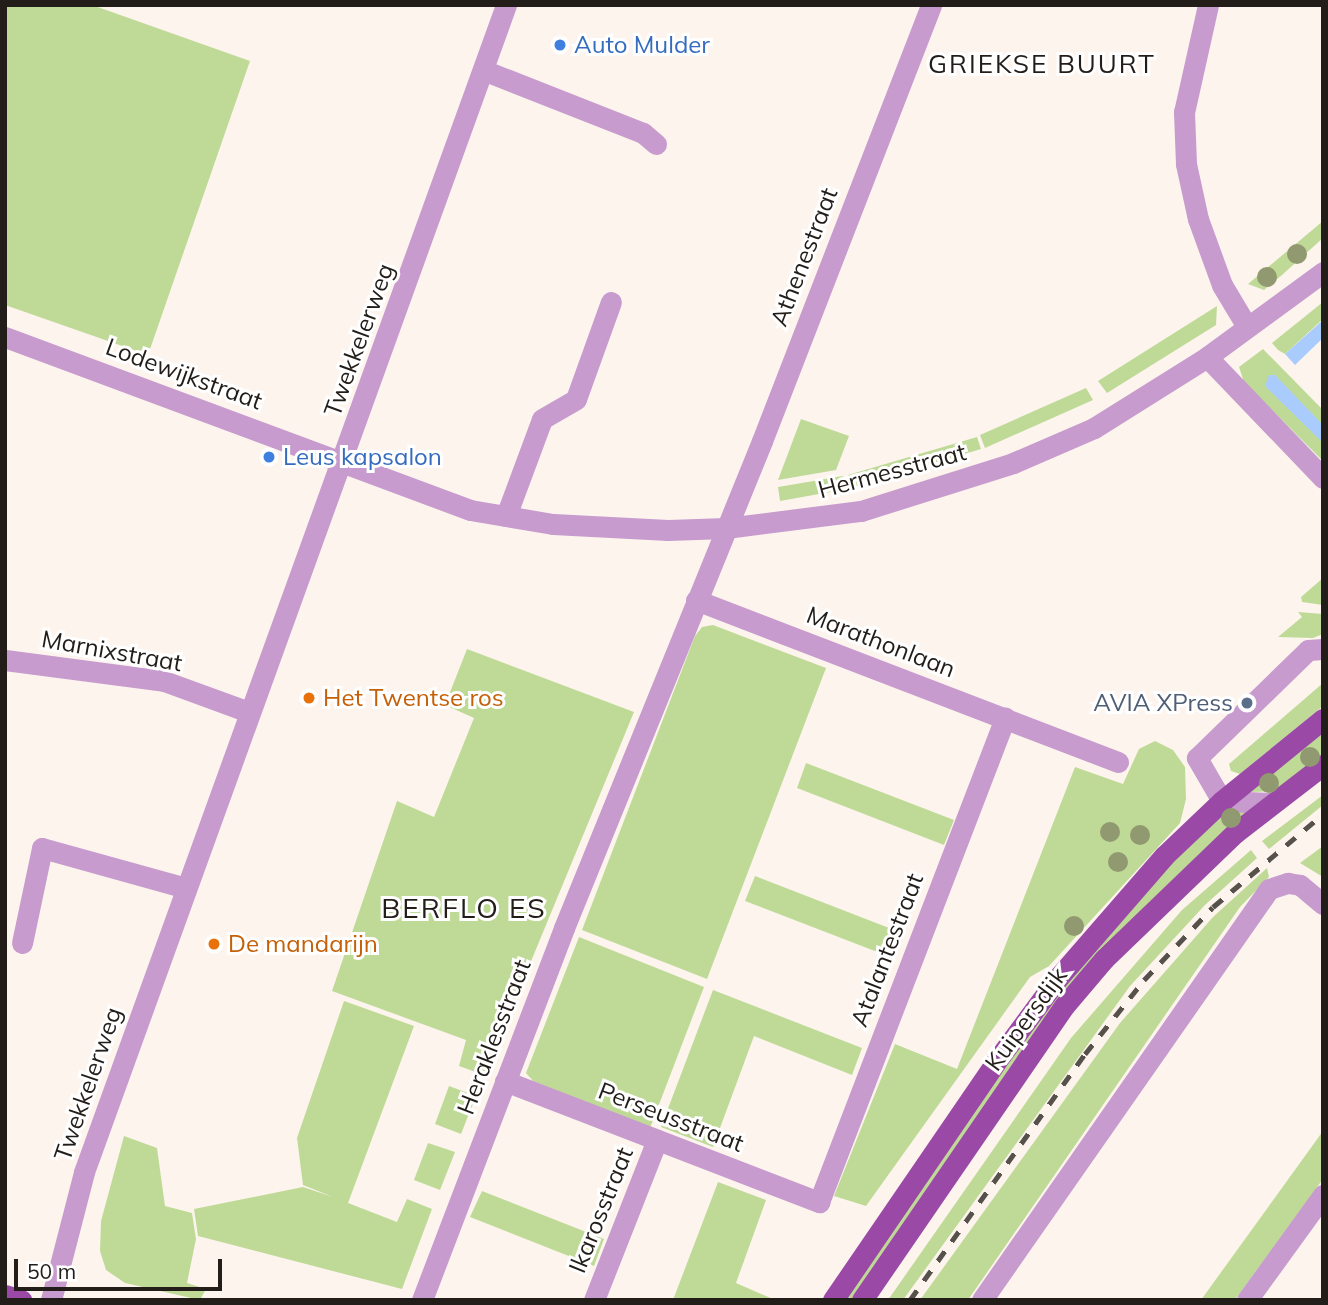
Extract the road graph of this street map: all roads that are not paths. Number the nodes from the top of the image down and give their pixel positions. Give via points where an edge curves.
1 (931, 5) edge
2 (1208, 5) edge
3 (498, 8) edge
4 (483, 70) junction
5 (656, 144) dead end
6 (1323, 272) edge
7 (611, 302) dead end
8 (1246, 325) junction
9 (5, 337) edge
10 (1207, 357) junction
11 (344, 461) junction
12 (1323, 478) edge
13 (506, 516) junction
14 (726, 528) junction
15 (696, 600) junction
16 (1323, 649) edge
17 (5, 660) edge
18 (249, 712) junction
19 (1005, 718) junction
20 (1323, 719) edge
21 (1118, 762) dead end
22 (1323, 765) edge
23 (1222, 801) junction
24 (1273, 803) junction
25 (186, 888) junction
26 (1323, 904) edge
27 (22, 943) dead end
28 (505, 1081) junction
29 (657, 1140) junction
30 (1323, 1195) edge
31 (819, 1202) joint
32 (5, 1295) edge
33 (21, 1300) edge
34 (51, 1300) edge
35 (422, 1300) edge
36 (594, 1300) edge
37 (833, 1300) edge
38 (862, 1300) edge
39 (982, 1300) edge
40 (1247, 1300) edge

1 - 14 street, Athenestraat
2 - 8 street via 1184,112 1186,164 1198,219 1222,285
3 - 4 street, Twekkelerweg
4 - 5 street via 643,133
4 - 11 street, Twekkelerweg
6 - 8 street, Hermesstraat
7 - 13 street via 576,399 542,419
8 - 10 street, Hermesstraat
9 - 11 street, Lodewijkstraat
10 - 12 street
10 - 14 street, Hermesstraat via 1094,428 1013,463 861,511
11 - 13 street, Hermesstraat via 470,510
11 - 18 street, Twekkelerweg
13 - 14 street, Hermesstraat via 613,528
14 - 15 street
15 - 19 street, Marathonlaan
15 - 28 street, Heraklesstraat
16 - 23 street via 1308,650 1197,758
17 - 18 street, Marnixstraat via 164,681
18 - 25 street, Twekkelerweg
19 - 21 street, Marathonlaan
19 - 31 street, Atalantestraat
20 - 23 main road, Kuipersdijk
22 - 24 main road, Kuipersdijk
23 - 24 street
23 - 37 main road, Kuipersdijk via 1164,856 1058,978
24 - 38 main road, Kuipersdijk via 1179,883 1065,1005
25 - 27 street via 41,848
25 - 34 street, Twekkelerweg via 84,1172
26 - 39 street via 1306,889 1288,883 1269,889
28 - 29 street, Perseusstraat
28 - 35 street, Heraklesstraat
29 - 31 street, Perseusstraat
29 - 36 street, Ikarosstraat
30 - 40 street
32 - 33 main road

